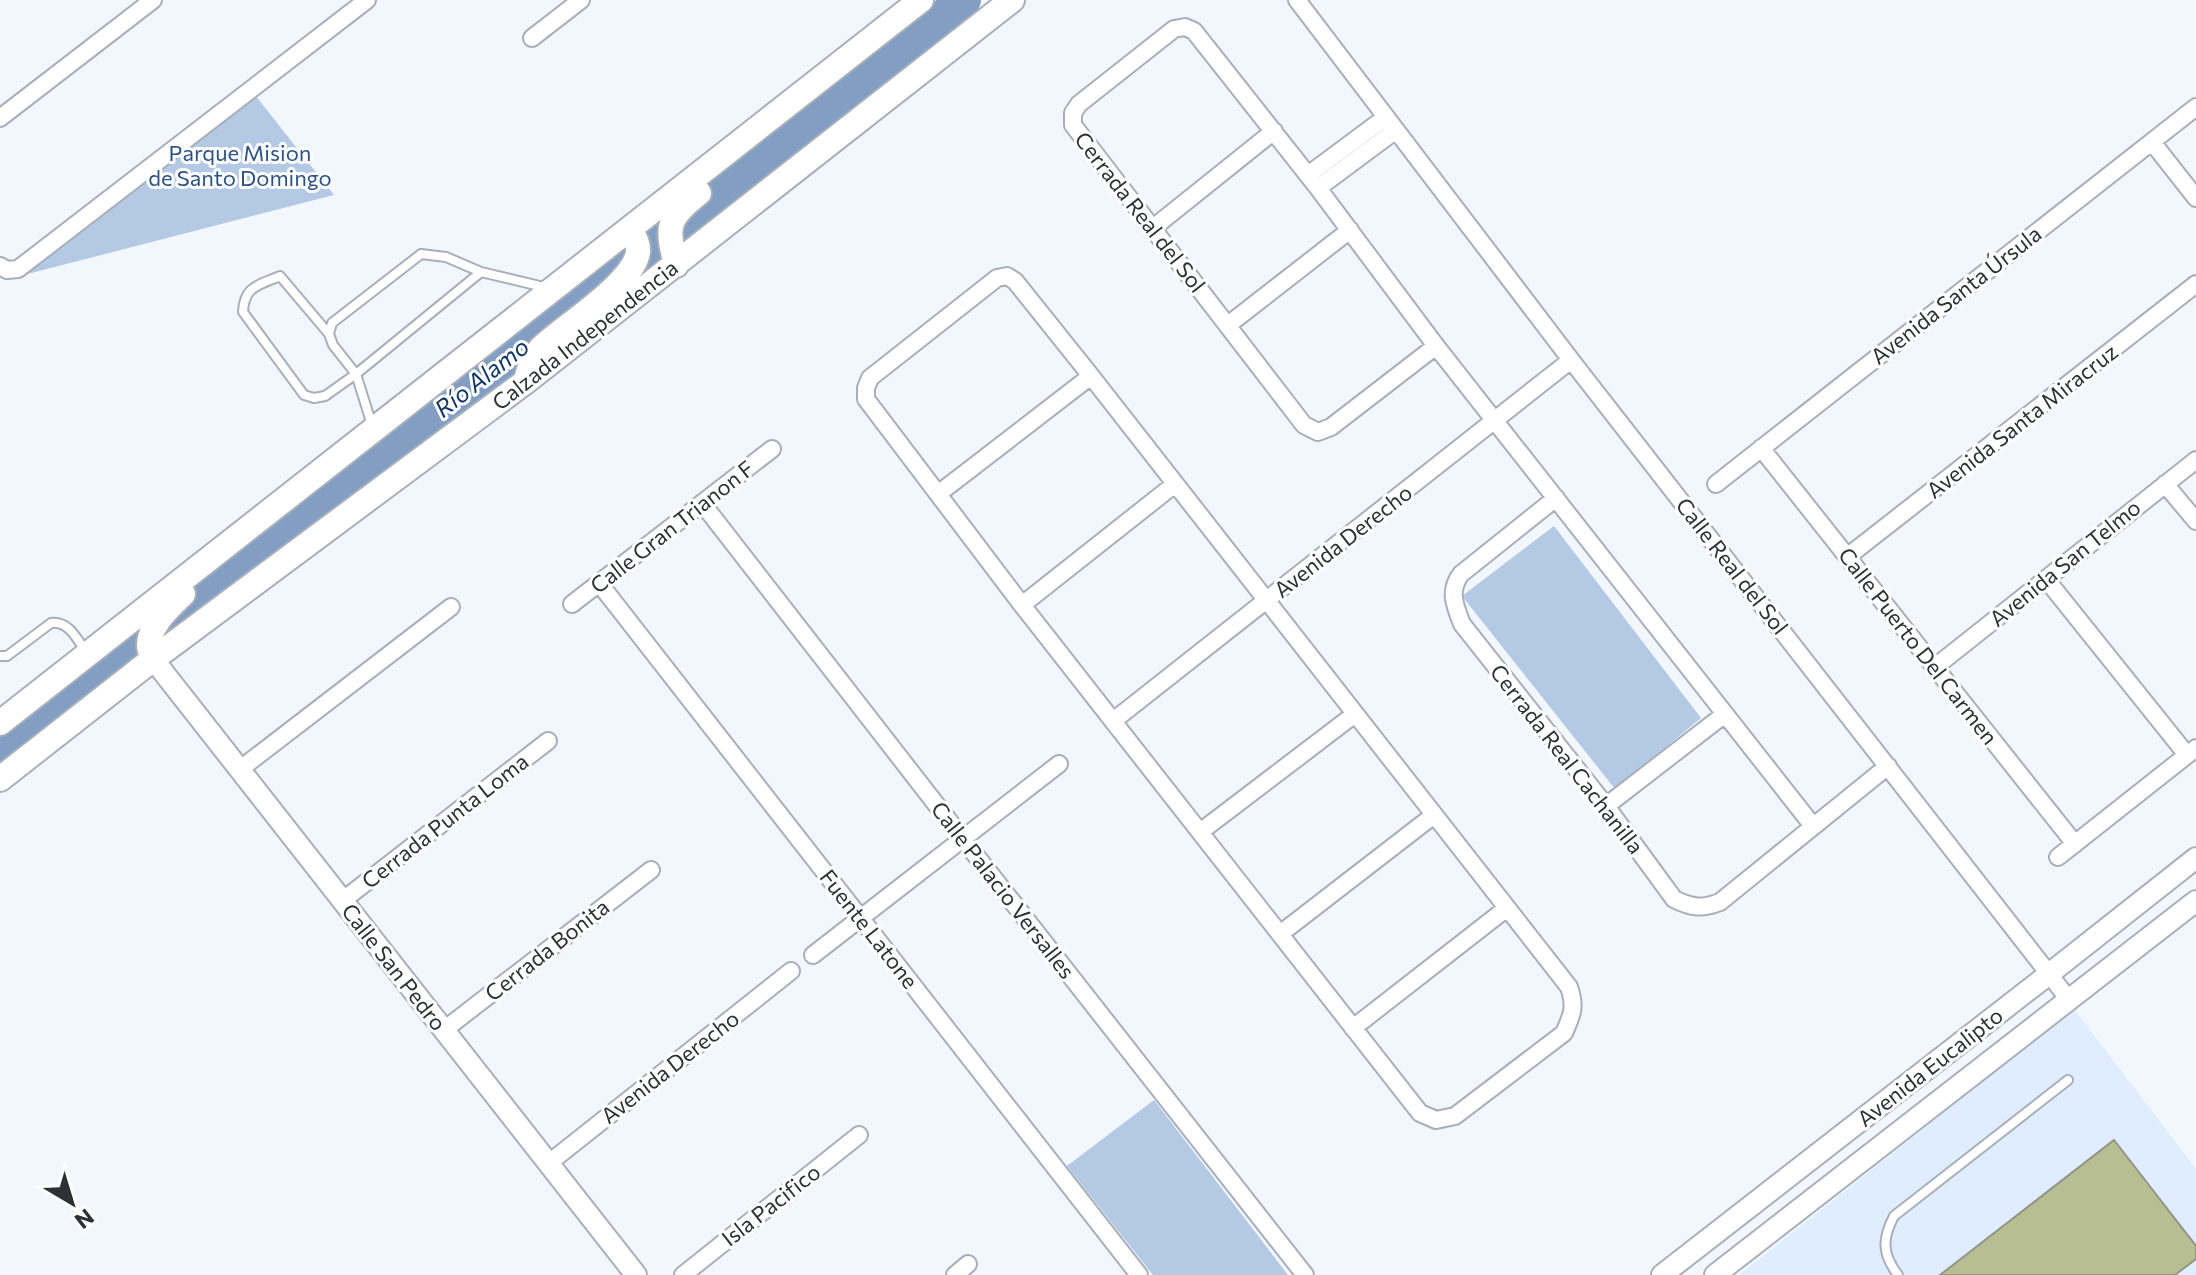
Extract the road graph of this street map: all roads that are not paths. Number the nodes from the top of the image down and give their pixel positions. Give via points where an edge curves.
1 (153, 0) edge
2 (367, 0) edge
3 (581, 0) edge
4 (921, 0) edge
5 (989, 0) edge
6 (1012, 0) edge
7 (1297, 0) edge
8 (965, 37) junction
9 (532, 38) dead end
10 (2196, 107) edge
11 (779, 112) junction
12 (0, 118) edge
13 (1391, 124) junction
14 (1274, 131) junction
15 (2152, 142) junction
16 (1313, 181) junction
17 (2196, 198) edge
18 (1153, 228) junction
19 (630, 229) junction
20 (1350, 230) junction
21 (676, 265) junction
22 (4, 268) edge
23 (481, 272) junction
24 (2196, 284) edge
25 (553, 289) junction
26 (1228, 325) junction
27 (329, 334) junction
28 (1436, 346) junction
29 (1571, 360) junction
30 (356, 374) junction
31 (1091, 376) junction
32 (525, 382) junction
33 (1495, 421) junction
34 (373, 429) junction
35 (1761, 448) junction
36 (772, 449) dead end
37 (2196, 460) edge
38 (1175, 484) junction
39 (1716, 484) dead end
40 (2165, 484) junction
41 (938, 494) junction
42 (1556, 498) junction
43 (702, 503) junction
44 (2196, 521) edge
45 (214, 554) junction
46 (1847, 557) junction
47 (2046, 579) junction
48 (599, 583) junction
49 (1267, 601) junction
50 (572, 604) dead end
51 (1022, 605) junction
52 (451, 607) dead end
53 (88, 653) junction
54 (0, 656) edge
55 (153, 659) junction
56 (1935, 667) junction
57 (1355, 714) junction
58 (1725, 714) junction
59 (2, 718) edge
60 (1113, 721) junction
61 (548, 741) dead end
62 (2192, 752) edge
63 (1059, 764) dead end
64 (1888, 766) junction
65 (239, 770) junction
66 (0, 779) edge
67 (1606, 806) junction
68 (1434, 815) junction
69 (1813, 826) junction
70 (1200, 832) junction
71 (963, 839) junction
72 (2075, 844) junction
73 (2058, 857) dead end
74 (2196, 858) edge
75 (651, 870) dead end
76 (342, 901) junction
77 (2196, 901) edge
78 (1507, 908) junction
79 (860, 918) junction
80 (1280, 934) junction
81 (813, 955) dead end
82 (791, 971) dead end
83 (2049, 974) junction
84 (2070, 1001) junction
85 (1353, 1028) junction
86 (444, 1030) junction
87 (2068, 1080) dead end
88 (859, 1135) dead end
89 (549, 1163) junction
90 (636, 1275) edge
91 (683, 1275) edge
92 (1139, 1275) edge
93 (1305, 1275) edge
94 (1662, 1275) edge
95 (1715, 1275) edge
96 (1898, 1275) edge

1 - 12 street
2 - 22 street via 18,269
3 - 9 street
4 - 11 main road
5 - 8 main road
6 - 8 main road, Calzada Independencia
7 - 13 street, Calle Real del Sol
8 - 21 main road, Calzada Independencia
10 - 15 street, Avenida Santa Úrsula
11 - 19 main road
11 - 21 main road via 770,136 676,213 670,226
13 - 16 street
13 - 29 street, Calle Real del Sol
14 - 16 street, Cerrada Real del Sol
14 - 18 street
14 - 18 street, Cerrada Real del Sol via 1194,31 1185,27 1174,29 1090,95 1073,113 1073,125
15 - 17 street
15 - 35 street, Avenida Santa Úrsula
16 - 20 street, Cerrada Real del Sol
18 - 26 street, Cerrada Real del Sol
19 - 25 main road
19 - 32 main road via 639,248 635,263 624,279 541,348
20 - 26 street
20 - 28 street, Cerrada Real del Sol
21 - 32 main road, Calzada Independencia
23 - 25 lane
23 - 27 lane via 446,257 421,254 332,323
23 - 30 lane
24 - 46 street, Avenida Santa Miracruz
25 - 34 main road
26 - 28 street, Cerrada Real del Sol via 1304,425 1318,432
27 - 30 lane
27 - 30 lane via 280,276 251,289 244,299 243,312 304,395 325,396
28 - 33 street, Cerrada Real del Sol
29 - 33 street, Avenida Derecho
29 - 64 street, Calle Real del Sol
30 - 34 lane
31 - 38 street
31 - 41 street
31 - 41 street via 1015,281 997,278 870,378 866,388 866,399
32 - 55 main road, Calzada Independencia
33 - 42 street
33 - 49 street, Avenida Derecho
34 - 45 main road
35 - 39 street, Avenida Santa Úrsula
35 - 46 street, Calle Puerto Del Carmen
36 - 43 street, Calle Gran Trianon F
37 - 40 street, Avenida San Telmo
38 - 49 street
38 - 51 street
40 - 44 street
40 - 47 street, Avenida San Telmo
41 - 51 street
42 - 58 street
42 - 67 street, Cerrada Real Cachanilla via 1461,574 1452,592 1462,624
43 - 48 street, Calle Gran Trianon F
43 - 71 street, Calle Palacio Versalles
45 - 53 main road
45 - 55 main road via 154,628 149,645
46 - 56 street, Calle Puerto Del Carmen
47 - 56 street, Avenida San Telmo
47 - 62 street
48 - 50 street, Calle Gran Trianon F
48 - 79 street, Fuente Latone
49 - 57 street
49 - 60 street, Avenida Derecho
51 - 60 street
52 - 65 street
53 - 54 lane via 59,622
53 - 59 main road
55 - 65 street, Calle San Pedro
55 - 66 main road, Calzada Independencia
56 - 72 street, Calle Puerto Del Carmen
57 - 68 street
57 - 70 street
58 - 67 street
58 - 69 street
60 - 70 street
61 - 76 street, Cerrada Punta Loma
62 - 72 street
63 - 71 street
64 - 69 street, Cerrada Real Cachanilla
64 - 83 street, Calle Real del Sol
65 - 76 street, Calle San Pedro
67 - 69 street, Cerrada Real Cachanilla via 1674,899 1691,908 1720,902
68 - 78 street
68 - 80 street
70 - 80 street
71 - 79 street
71 - 93 street, Calle Palacio Versalles
72 - 73 street
74 - 83 street, Avenida Eucalipto
75 - 86 street, Cerrada Bonita
76 - 86 street, Calle San Pedro
77 - 84 street, Avenida Eucalipto
78 - 85 street
78 - 85 street via 1569,987 1573,1014 1564,1033 1455,1116 1436,1120 1420,1113
79 - 81 street
79 - 92 street, Fuente Latone
80 - 85 street
82 - 89 street, Avenida Derecho
83 - 84 street, Calle Real del Sol
83 - 94 street, Avenida Eucalipto
84 - 95 street, Avenida Eucalipto
86 - 89 street, Calle San Pedro
87 - 96 lane via 1894,1216 1885,1245
88 - 91 street, Isla Pacifico
89 - 90 street, Calle San Pedro

